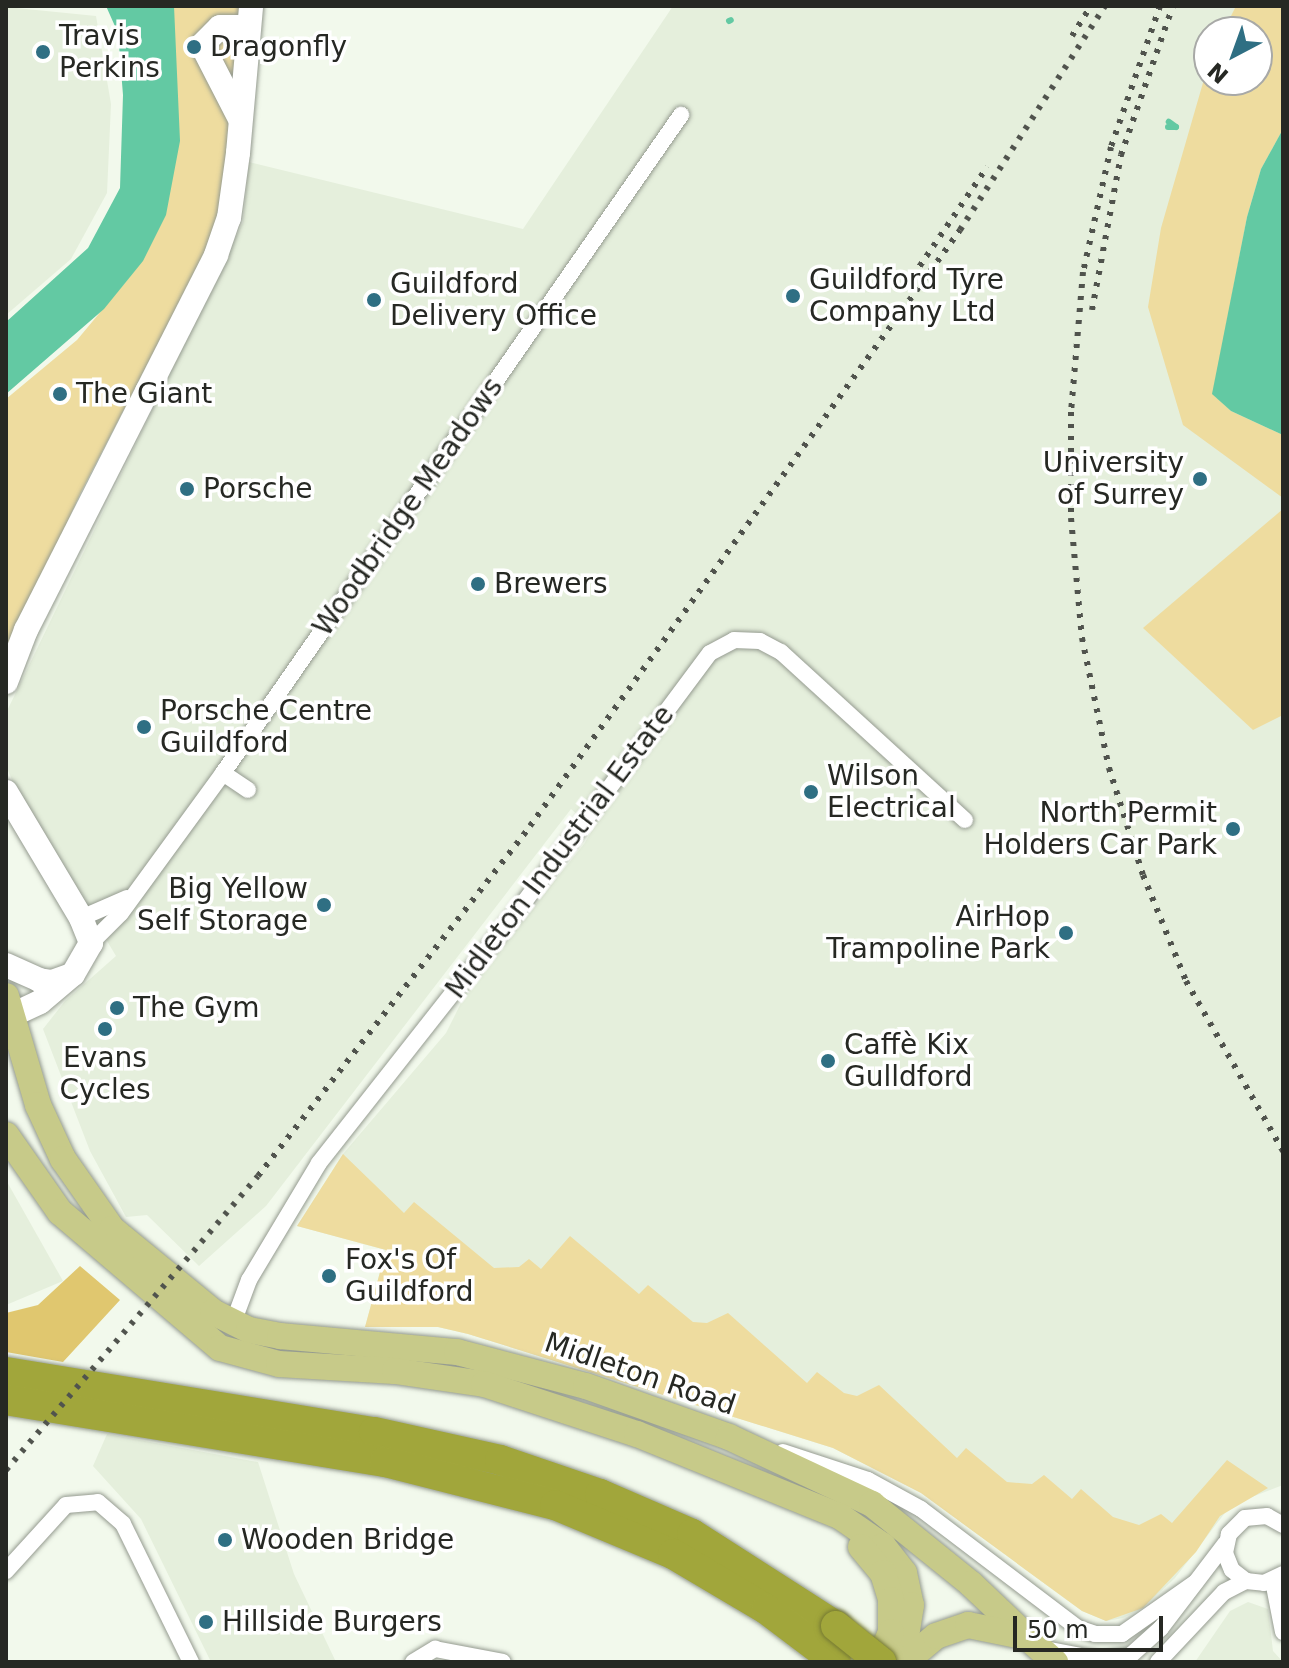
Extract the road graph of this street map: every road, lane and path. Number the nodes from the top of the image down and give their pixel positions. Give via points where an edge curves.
1 (249, 17) edge
2 (681, 115) dead end
3 (241, 120) junction
4 (6, 682) edge
5 (223, 773) junction
6 (248, 790) dead end
7 (6, 792) edge
8 (965, 820) dead end
9 (132, 895) junction
10 (81, 918) junction
11 (91, 943) junction
12 (6, 965) edge
13 (73, 974) junction
14 (8, 1009) edge
15 (6, 1135) edge
16 (147, 1274) junction
17 (177, 1299) junction
18 (233, 1323) junction
19 (6, 1372) edge
20 (6, 1400) edge
21 (729, 1437) junction
22 (797, 1500) junction
23 (1283, 1525) edge
24 (1225, 1544) junction
25 (6, 1571) edge
26 (1278, 1578) edge
27 (1246, 1581) junction
28 (1196, 1582) junction
29 (1283, 1632) edge
30 (831, 1646) edge
31 (1042, 1649) edge
32 (472, 1657) edge
33 (191, 1662) edge
34 (413, 1662) edge
35 (503, 1662) edge
36 (879, 1662) edge
37 (904, 1662) edge
38 (1158, 1662) edge

1 - 3 street
1 - 3 street via 220,27 202,45
2 - 5 street, Woodbridge Meadows
3 - 4 street via 229,218 216,255 26,630
5 - 6 street
5 - 9 street, Woodbridge Meadows
7 - 10 street
8 - 18 street, Midleton Industrial Estate via 781,652 760,641 734,640 710,653 525,901 319,1163 249,1280
9 - 10 street, Woodbridge Meadows
9 - 11 street, Woodbridge Meadows via 103,937
10 - 11 street
11 - 13 street, Woodbridge Meadows
12 - 13 street via 52,982
13 - 14 street, Woodbridge Meadows via 40,1002
14 - 16 main road via 38,1105 63,1159
15 - 16 main road via 60,1212
16 - 17 main road
17 - 18 main road, Midleton Road
17 - 22 main road, Midleton Road via 207,1340 249,1358 484,1384 637,1434
18 - 21 main road, Midleton Road via 303,1339 457,1352 586,1386
19 - 30 highway via 374,1432 500,1460 610,1498 692,1534
20 - 30 highway via 463,1480 594,1519 709,1574
21 - 28 street via 868,1480 921,1509 1078,1628 1095,1634 1122,1634
21 - 31 main road, Midleton Road via 872,1504
22 - 36 main road via 858,1544 883,1573 892,1625
22 - 37 main road, Midleton Road via 852,1523 898,1563 911,1605
23 - 24 street via 1267,1516 1245,1518
24 - 27 street via 1232,1570
24 - 28 street
25 - 33 street via 66,1505 86,1500 108,1507 123,1524
26 - 27 street
26 - 29 street
27 - 38 street via 1224,1592
28 - 31 street via 1161,1628 1131,1655 1101,1660
30 - 36 highway, bridge
31 - 37 main road via 968,1625 936,1636
32 - 34 street via 435,1649
32 - 35 street

